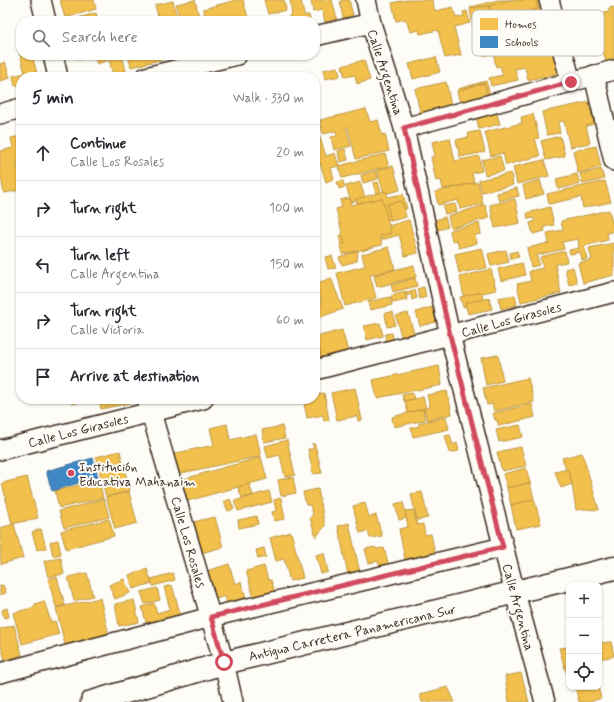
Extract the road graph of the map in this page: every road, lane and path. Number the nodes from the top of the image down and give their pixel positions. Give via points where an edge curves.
1 (41, 0) edge
2 (366, 0) edge
3 (549, 0) edge
4 (552, 10) edge
5 (45, 16) edge
6 (371, 23) junction
7 (320, 35) edge
8 (564, 56) edge
9 (54, 60) edge
10 (216, 60) edge
11 (614, 70) edge
12 (57, 72) edge
13 (167, 72) edge
14 (594, 75) junction
15 (571, 82) junction
16 (16, 109) edge
17 (0, 114) edge
18 (404, 128) junction
19 (614, 161) edge
20 (614, 292) edge
21 (450, 335) junction
22 (320, 369) edge
23 (164, 404) edge
24 (149, 406) edge
25 (0, 450) edge
26 (503, 547) junction
27 (614, 568) edge
28 (515, 593) junction
29 (211, 617) junction
30 (224, 662) junction
31 (0, 674) edge
32 (92, 702) edge
33 (233, 702) edge
34 (545, 702) edge

1 - 5 street
2 - 6 street, Calle Argentina
3 - 4 street
6 - 7 street
6 - 18 street, Calle Argentina
8 - 15 street
9 - 12 street
10 - 13 street
11 - 14 street
14 - 15 street
14 - 19 street
15 - 18 street
16 - 17 street
18 - 21 street, Calle Argentina
20 - 21 street, Calle Los Girasoles
21 - 22 street, Calle Los Girasoles
21 - 26 street, Calle Argentina
23 - 24 street, Calle Los Girasoles
24 - 25 street, Calle Los Girasoles
24 - 29 street, Calle Los Rosales
26 - 28 street, Calle Argentina
26 - 29 street
27 - 28 highway, Antigua Carretera Panamericana Sur
28 - 30 highway, Antigua Carretera Panamericana Sur
28 - 34 street, Calle Argentina
29 - 30 street, Calle Los Rosales
29 - 31 street
30 - 32 highway, Antigua Carretera Panamericana Sur
30 - 33 street, Calle Los Rosales

